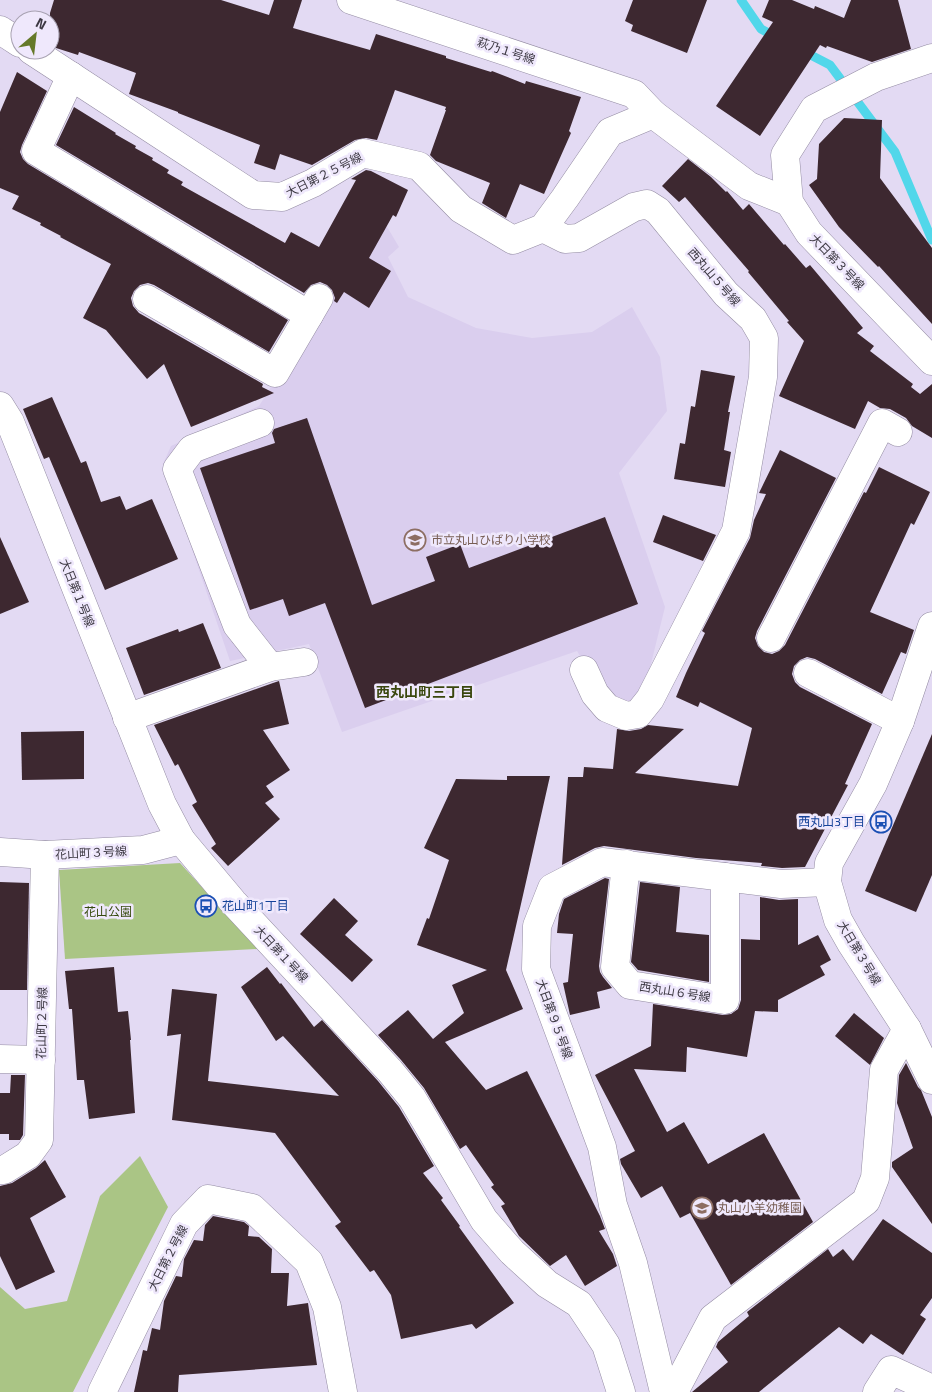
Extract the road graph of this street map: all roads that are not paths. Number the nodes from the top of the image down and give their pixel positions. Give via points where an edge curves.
1 (351, 0) edge
2 (932, 58) edge
3 (46, 60) edge
4 (71, 76) junction
5 (653, 114) junction
6 (789, 202) junction
7 (543, 228) junction
8 (147, 299) dead end
9 (932, 361) edge
10 (0, 406) edge
11 (260, 423) dead end
12 (898, 432) dead end
13 (932, 626) edge
14 (770, 638) dead end
15 (304, 662) dead end
16 (270, 666) junction
17 (584, 670) dead end
18 (808, 673) dead end
19 (127, 718) junction
20 (900, 721) junction
21 (181, 840) junction
22 (0, 852) edge
23 (45, 855) junction
24 (626, 864) junction
25 (725, 877) junction
26 (826, 882) junction
27 (907, 1030) junction
28 (0, 1059) edge
29 (41, 1060) junction
30 (932, 1080) edge
31 (0, 1170) edge
32 (932, 1389) edge
33 (102, 1392) edge
34 (343, 1392) edge
35 (621, 1392) edge
36 (664, 1392) edge
37 (674, 1392) edge
38 (877, 1392) edge

1 - 5 street, 萩乃１号線 via 634,94
2 - 6 street, 大日第３号線 via 876,77 814,109 785,155
3 - 4 street, 大日第２５号線
4 - 7 street, 大日第２５号線 via 253,195 282,197 313,184 363,153 419,166 461,209 513,240
4 - 8 street via 36,151 314,307 275,373
5 - 6 street via 749,186
5 - 7 street via 610,132
6 - 9 street, 大日第３号線 via 809,233
7 - 17 street, 西丸山５号線 via 565,239 579,238 647,204 658,211 726,294 753,319 764,338 763,378 736,531 650,699 638,714 626,716 607,708 595,694
10 - 19 street, 大日第１号線 via 10,422
11 - 16 street via 192,449 177,469 237,625
12 - 14 street via 882,423
13 - 20 street
15 - 16 street
16 - 19 street
18 - 20 street
19 - 21 street, 大日第１号線 via 162,804
20 - 26 street via 872,784 829,863
21 - 23 street, 花山町３号線 via 143,850
21 - 35 street, 大日第１号線 via 233,902 412,1098 484,1220 547,1284 579,1304 606,1345
22 - 23 street, 花山町３号線
23 - 29 street, 花山町２号線
24 - 25 street, 大日第９５号線
24 - 25 street, 西丸山６号線 via 616,967 630,985 725,1000
24 - 36 street, 大日第９５号線 via 602,862 552,888 537,926 536,970 602,1147 614,1205 633,1263
25 - 26 street, 大日第９５号線 via 781,884
26 - 27 street, 大日第３号線 via 838,920 850,943
27 - 30 street, 大日第３号線
27 - 37 street via 884,1070 875,1178 866,1201 713,1318
28 - 29 street
29 - 31 street, 花山町２号線 via 39,1140 28,1155
32 - 38 street via 891,1370
33 - 34 street, 大日第２号線 via 184,1224 208,1199 252,1208 309,1262 327,1307

